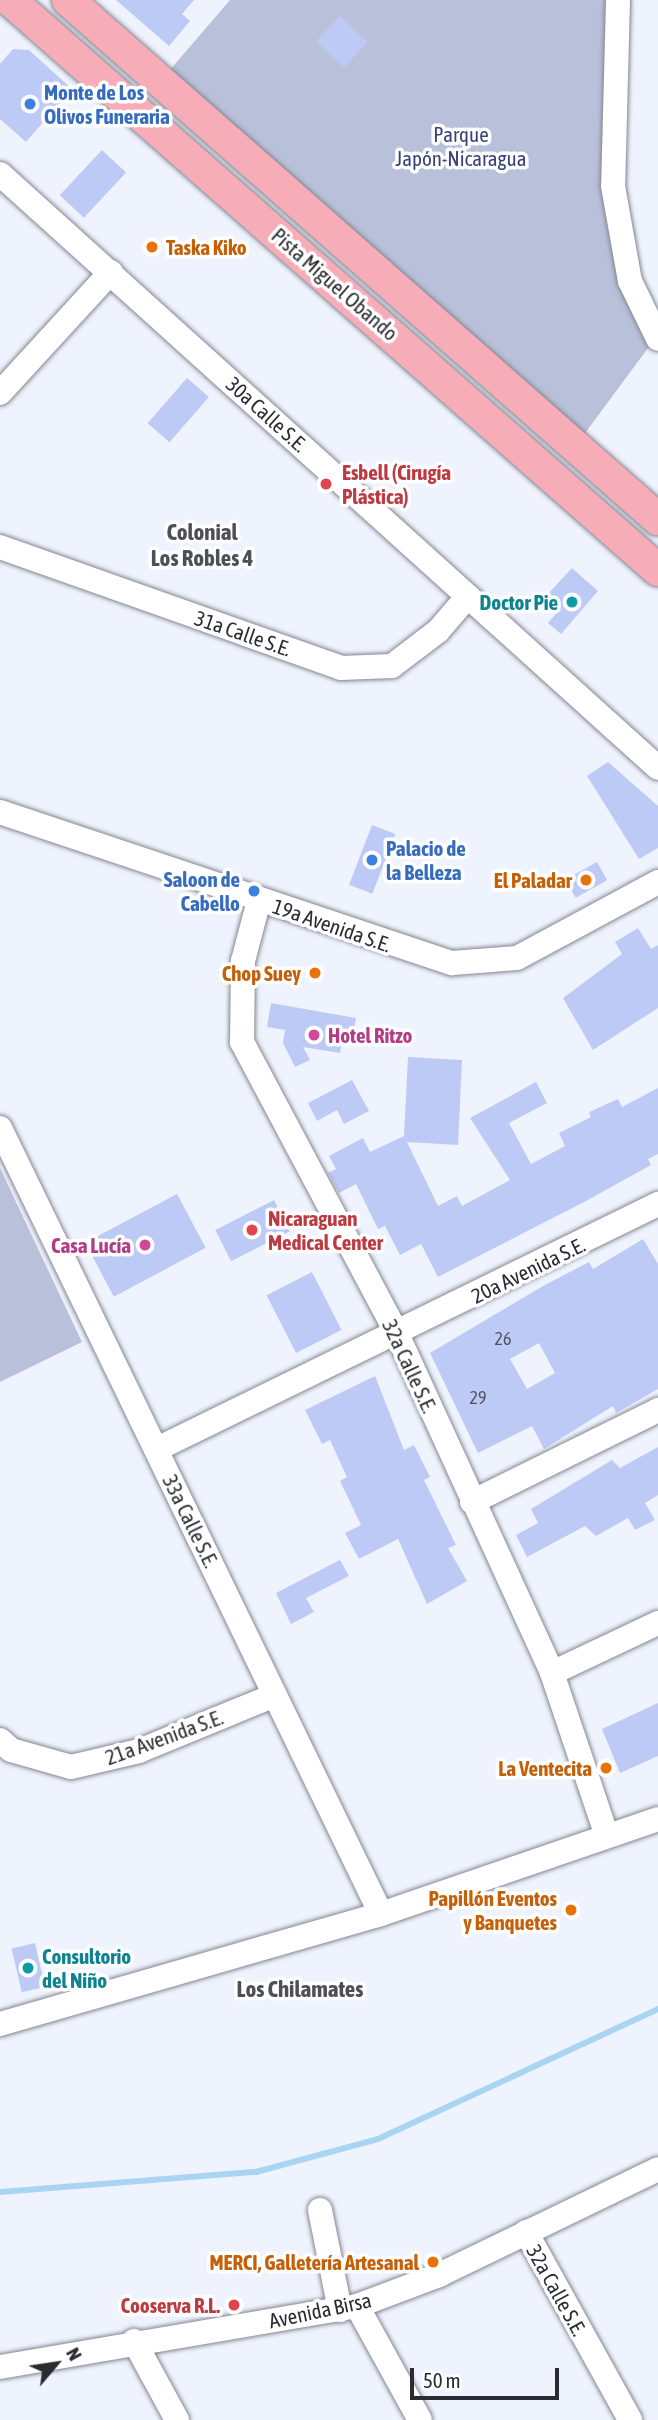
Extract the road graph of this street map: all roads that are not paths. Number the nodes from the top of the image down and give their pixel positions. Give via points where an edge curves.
1 (8, 0) edge
2 (68, 0) edge
3 (618, 0) edge
4 (0, 8) edge
5 (0, 174) edge
6 (111, 272) junction
7 (658, 339) edge
8 (0, 393) edge
9 (658, 519) edge
10 (0, 547) edge
11 (658, 570) edge
12 (468, 596) junction
13 (658, 768) edge
14 (0, 812) edge
15 (658, 882) edge
16 (259, 900) junction
17 (0, 1128) edge
18 (658, 1204) edge
19 (397, 1334) junction
20 (658, 1410) edge
21 (157, 1449) junction
22 (471, 1502) junction
23 (658, 1623) edge
24 (552, 1673) junction
25 (275, 1695) junction
26 (5, 1745) edge
27 (658, 1819) edge
28 (607, 1836) junction
29 (381, 1914) junction
30 (0, 2024) edge
31 (658, 2169) edge
32 (320, 2210) dead end
33 (526, 2232) junction
34 (349, 2308) junction
35 (134, 2341) junction
36 (0, 2367) edge
37 (177, 2420) edge
38 (420, 2420) edge
39 (630, 2420) edge

1 - 4 street
1 - 11 main road, Pista Miguel Obando
2 - 9 main road, Pista Miguel Obando
3 - 7 street via 613,186 630,281
5 - 6 street, 30a Calle S.E.
6 - 8 street
6 - 12 street, 30a Calle S.E.
10 - 12 street, 31a Calle S.E. via 341,668 392,666 438,631
12 - 13 street, 30a Calle S.E.
14 - 16 street, 19a Avenida S.E.
15 - 16 street, 19a Avenida S.E. via 528,954 452,963
16 - 19 street, 32a Calle S.E. via 243,961 242,1042
17 - 21 street, 33a Calle S.E.
18 - 19 street, 20a Avenida S.E.
19 - 21 street, 20a Avenida S.E.
19 - 22 street, 32a Calle S.E.
20 - 22 street
21 - 25 street, 33a Calle S.E.
22 - 24 street, 32a Calle S.E.
23 - 24 street
24 - 28 street, 32a Calle S.E.
25 - 26 street, 21a Avenida S.E. via 139,1751 71,1767
25 - 29 street, 33a Calle S.E.
27 - 28 street
28 - 29 street
29 - 30 street
31 - 33 street, Avenida Birsa
32 - 34 street
33 - 34 street, Avenida Birsa
33 - 39 street, 32a Calle S.E.
34 - 35 street, Avenida Birsa
34 - 38 street
35 - 36 street, Avenida Birsa
35 - 37 street

